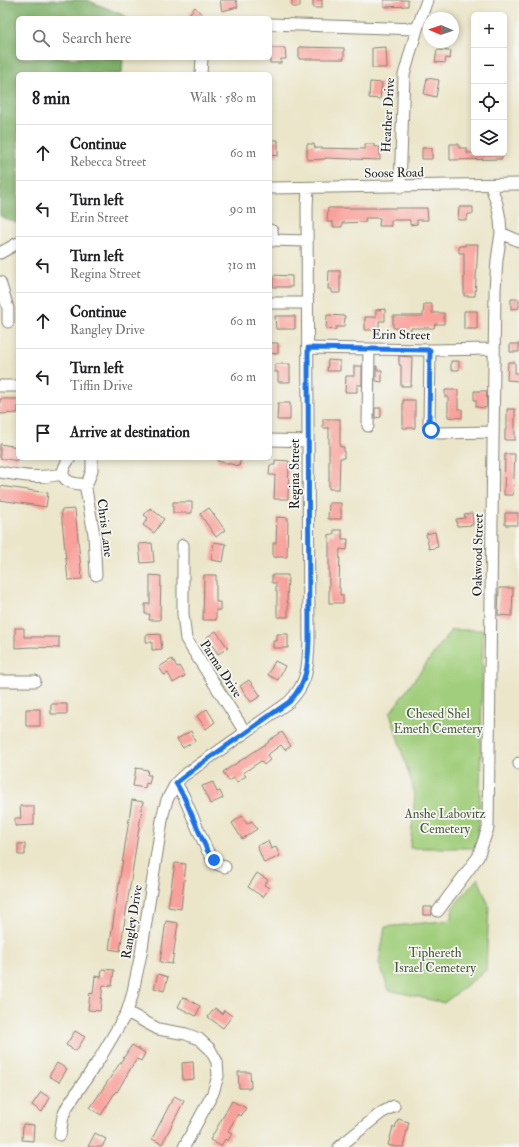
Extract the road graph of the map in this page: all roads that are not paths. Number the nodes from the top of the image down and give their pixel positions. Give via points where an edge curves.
1 (427, 0) edge
2 (272, 24) edge
3 (416, 29) junction
4 (202, 60) edge
5 (201, 72) edge
6 (519, 184) edge
7 (491, 186) junction
8 (400, 187) junction
9 (272, 188) edge
10 (308, 188) junction
11 (501, 233) junction
12 (272, 237) edge
13 (307, 241) junction
14 (519, 241) edge
15 (16, 244) edge
16 (0, 253) edge
17 (0, 282) edge
18 (272, 303) edge
19 (307, 303) junction
20 (8, 322) dead end
21 (308, 348) junction
22 (494, 348) junction
23 (369, 349) junction
24 (430, 350) junction
25 (0, 386) edge
26 (16, 386) edge
27 (368, 426) dead end
28 (494, 432) junction
29 (272, 440) edge
30 (308, 441) junction
31 (69, 460) edge
32 (92, 460) edge
33 (0, 472) edge
34 (63, 474) junction
35 (85, 484) junction
36 (183, 545) dead end
37 (96, 575) dead end
38 (0, 681) edge
39 (35, 681) dead end
40 (245, 732) junction
41 (176, 783) junction
42 (226, 867) dead end
43 (438, 911) dead end
44 (127, 1012) junction
45 (394, 1106) dead end
46 (60, 1134) dead end
47 (184, 1147) edge
48 (339, 1147) edge

1 - 3 street, Heather Drive
2 - 3 street
3 - 8 street, Heather Drive via 404,75
4 - 5 street
6 - 7 street, Soose Road
7 - 8 street, Soose Road
7 - 11 street, Oakwood Street via 497,204
8 - 10 street, Soose Road
9 - 10 street, Soose Road
10 - 13 street, Regina Street
11 - 14 street
11 - 22 street, Oakwood Street via 497,260
12 - 13 street
13 - 19 street, Regina Street
15 - 16 street
17 - 20 street via 8,308
18 - 19 street
19 - 21 street, Regina Street
21 - 23 street, Erin Street
21 - 30 street, Regina Street
22 - 24 street, Erin Street
22 - 28 street, Oakwood Street
23 - 24 street, Erin Street
23 - 27 street
24 - 28 street via 431,430 439,433
25 - 26 street
28 - 43 street, Oakwood Street via 488,828 478,856
29 - 30 street
30 - 40 street, Regina Street via 307,674 297,694 289,702
31 - 34 street
32 - 35 street via 92,470
33 - 34 street via 32,477
34 - 35 street via 71,483
35 - 37 street, Chris Lane via 94,534
36 - 40 street, Parma Drive via 183,614 186,639
38 - 39 street
40 - 41 street, Rangley Drive
41 - 42 street via 207,850 219,865
41 - 44 street, Rangley Drive via 163,814 141,954
44 - 46 street, Rangley Drive via 67,1107
44 - 47 street via 158,1029 199,1039 210,1049 217,1062 218,1076 213,1093
45 - 48 street via 381,1113

